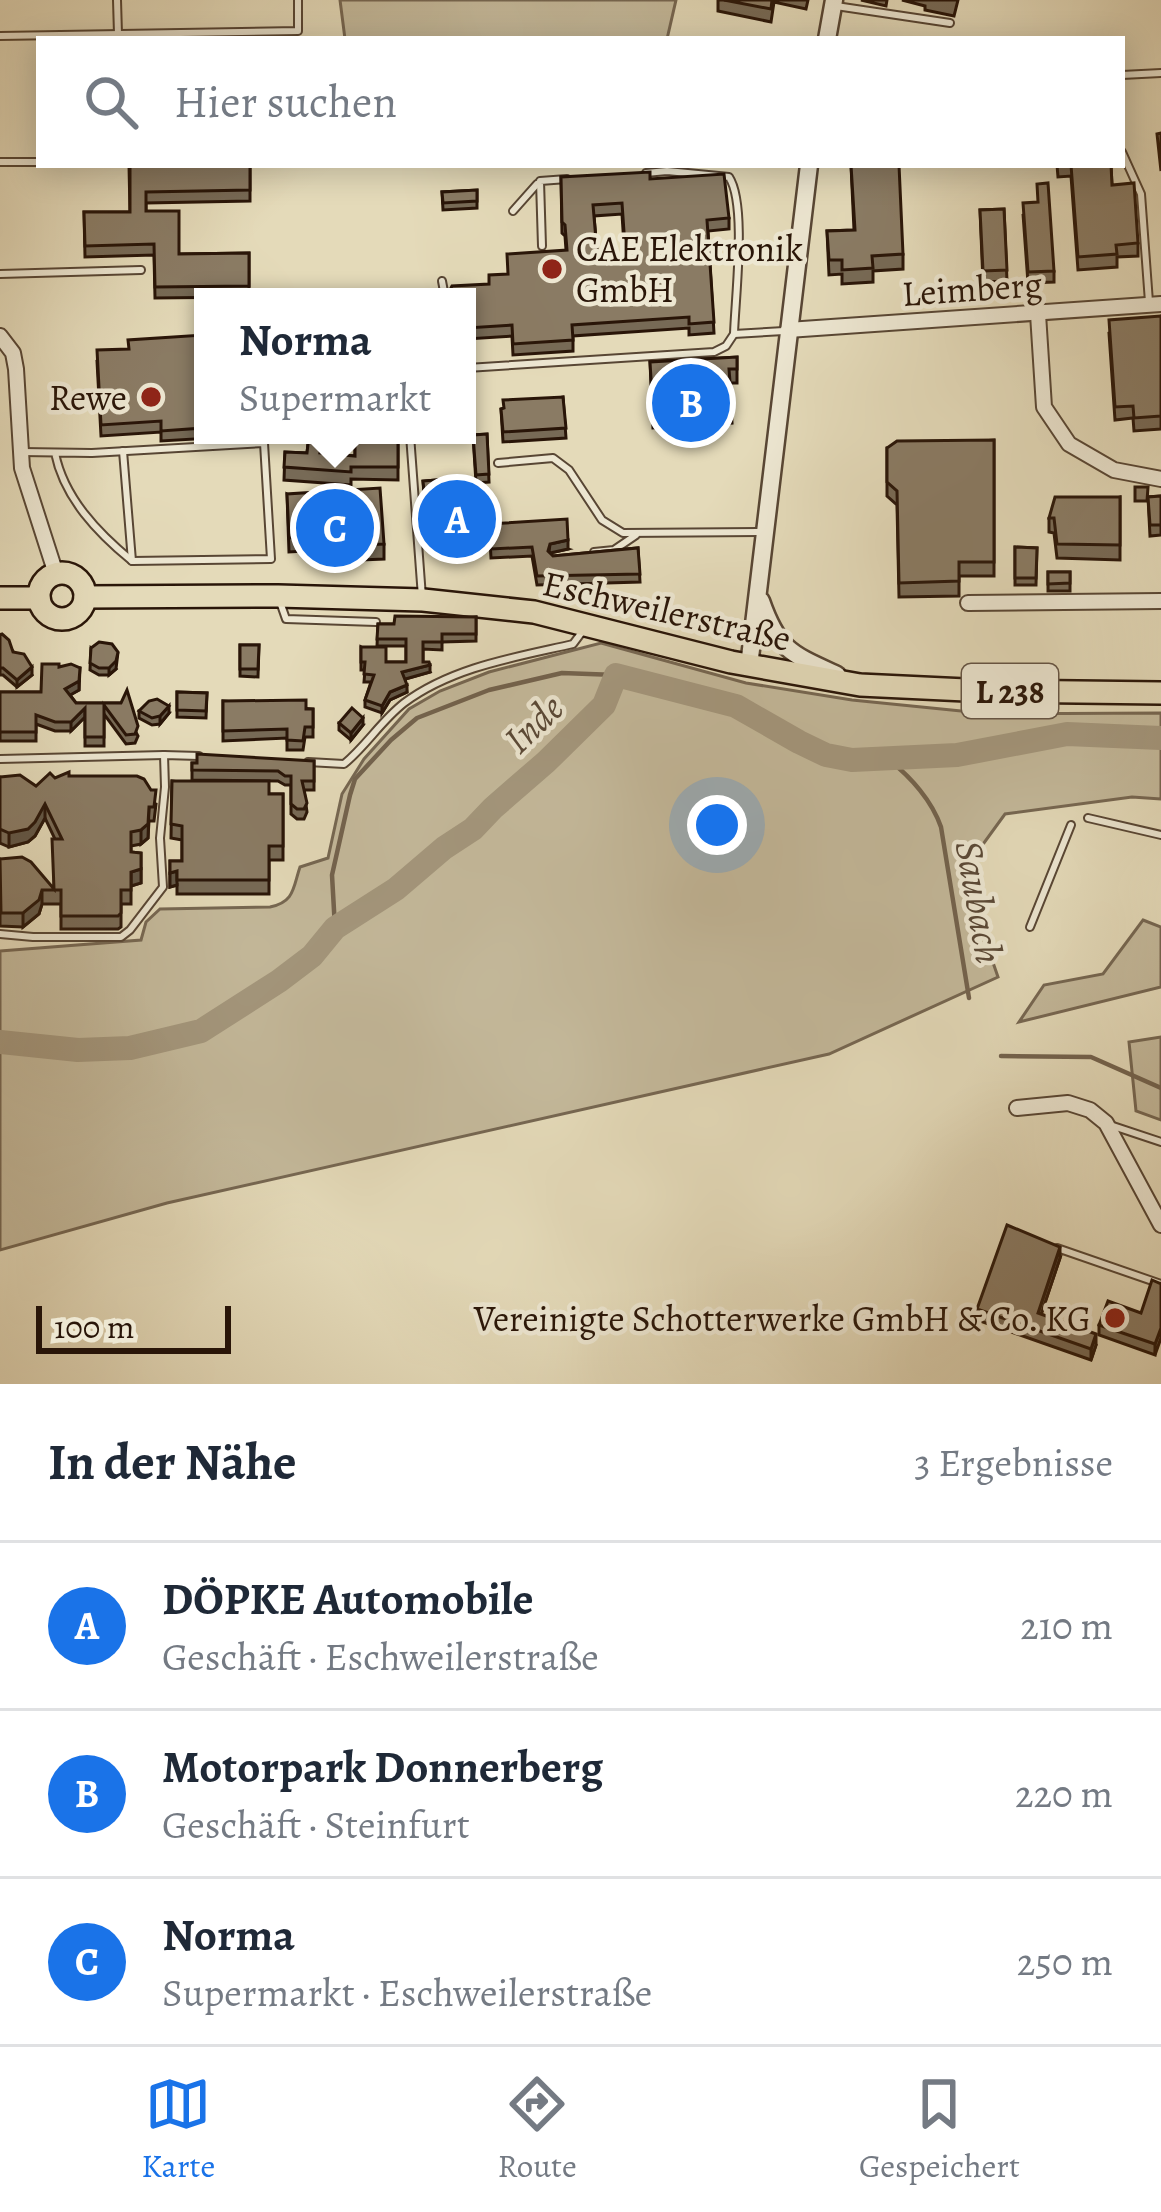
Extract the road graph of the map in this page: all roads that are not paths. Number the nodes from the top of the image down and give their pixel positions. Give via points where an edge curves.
1 (118, 0) edge
2 (298, 0) edge
3 (833, 3) edge
4 (950, 23) dead end
5 (118, 34) junction
6 (0, 36) edge
7 (828, 36) edge
8 (1161, 74) edge
9 (1125, 75) edge
10 (1125, 159) edge
11 (36, 162) edge
12 (0, 163) edge
13 (809, 168) edge
14 (626, 175) edge
15 (586, 178) edge
16 (540, 181) junction
17 (513, 211) dead end
18 (542, 246) edge
19 (142, 269) dead end
20 (0, 274) edge
21 (442, 281) dead end
22 (443, 288) edge
23 (1157, 305) edge
24 (1038, 314) junction
25 (788, 330) junction
26 (734, 334) junction
27 (0, 336) edge
28 (476, 367) edge
29 (246, 444) edge
30 (264, 444) edge
31 (411, 444) edge
32 (123, 451) junction
33 (19, 452) junction
34 (56, 453) junction
35 (498, 464) dead end
36 (1161, 478) edge
37 (765, 532) junction
38 (639, 533) junction
39 (575, 555) edge
40 (132, 561) junction
41 (56, 574) junction
42 (278, 596) junction
43 (85, 597) junction
44 (759, 597) junction
45 (0, 598) edge
46 (39, 598) junction
47 (423, 600) junction
48 (1161, 601) edge
49 (968, 603) dead end
50 (376, 622) edge
51 (588, 624) junction
52 (749, 666) junction
53 (860, 685) junction
54 (1161, 693) edge
55 (164, 754) junction
56 (209, 757) edge
57 (0, 759) edge
58 (299, 762) edge
59 (1088, 818) dead end
60 (1071, 825) dead end
61 (1161, 835) edge
62 (1030, 927) dead end
63 (0, 934) edge
64 (1017, 1108) dead end
65 (1106, 1123) junction
66 (1161, 1142) edge
67 (1161, 1225) edge
68 (1049, 1246) edge
69 (1161, 1284) edge

1 - 5 lane
2 - 5 lane via 298,31
3 - 4 lane
3 - 7 street
5 - 6 lane
8 - 9 lane
10 - 23 lane via 1141,194
11 - 12 lane
13 - 25 street
14 - 26 lane via 729,177 736,187
15 - 16 lane
16 - 17 lane
16 - 18 lane
19 - 20 lane
21 - 22 lane
23 - 24 street, Leimberg
24 - 25 street, Leimberg
24 - 36 street via 1044,407 1069,445 1114,470
25 - 26 lane
25 - 37 street
26 - 28 lane via 714,352
27 - 33 street via 16,369
29 - 32 lane
30 - 40 lane via 271,559
31 - 47 lane
32 - 34 lane
32 - 40 lane
33 - 34 lane
33 - 41 street
34 - 40 lane via 59,472 96,531
35 - 38 lane via 553,458 602,520
37 - 38 lane
37 - 44 street
38 - 39 lane via 614,550
41 - 43 main road via 77,579
41 - 46 main road
42 - 43 main road, Eschweilerstraße / L 238
42 - 47 main road, Eschweilerstraße / L 238
42 - 50 lane via 286,619
43 - 46 main road, L 238 via 66,619 45,611
44 - 52 street
44 - 53 street via 782,644
45 - 46 main road, L 238
47 - 51 main road, Eschweilerstraße / L 238
48 - 49 street
51 - 52 main road, Eschweilerstraße / L 238
51 - 58 lane via 573,644 436,684 405,702 344,764
52 - 53 main road, Eschweilerstraße / L 238
53 - 54 main road, Eschweilerstraße / L 238
55 - 56 lane
55 - 57 lane
55 - 63 lane via 163,886 130,930 121,937
59 - 61 lane
60 - 62 lane
64 - 65 street via 1068,1103
65 - 66 lane
65 - 67 street
68 - 69 lane

